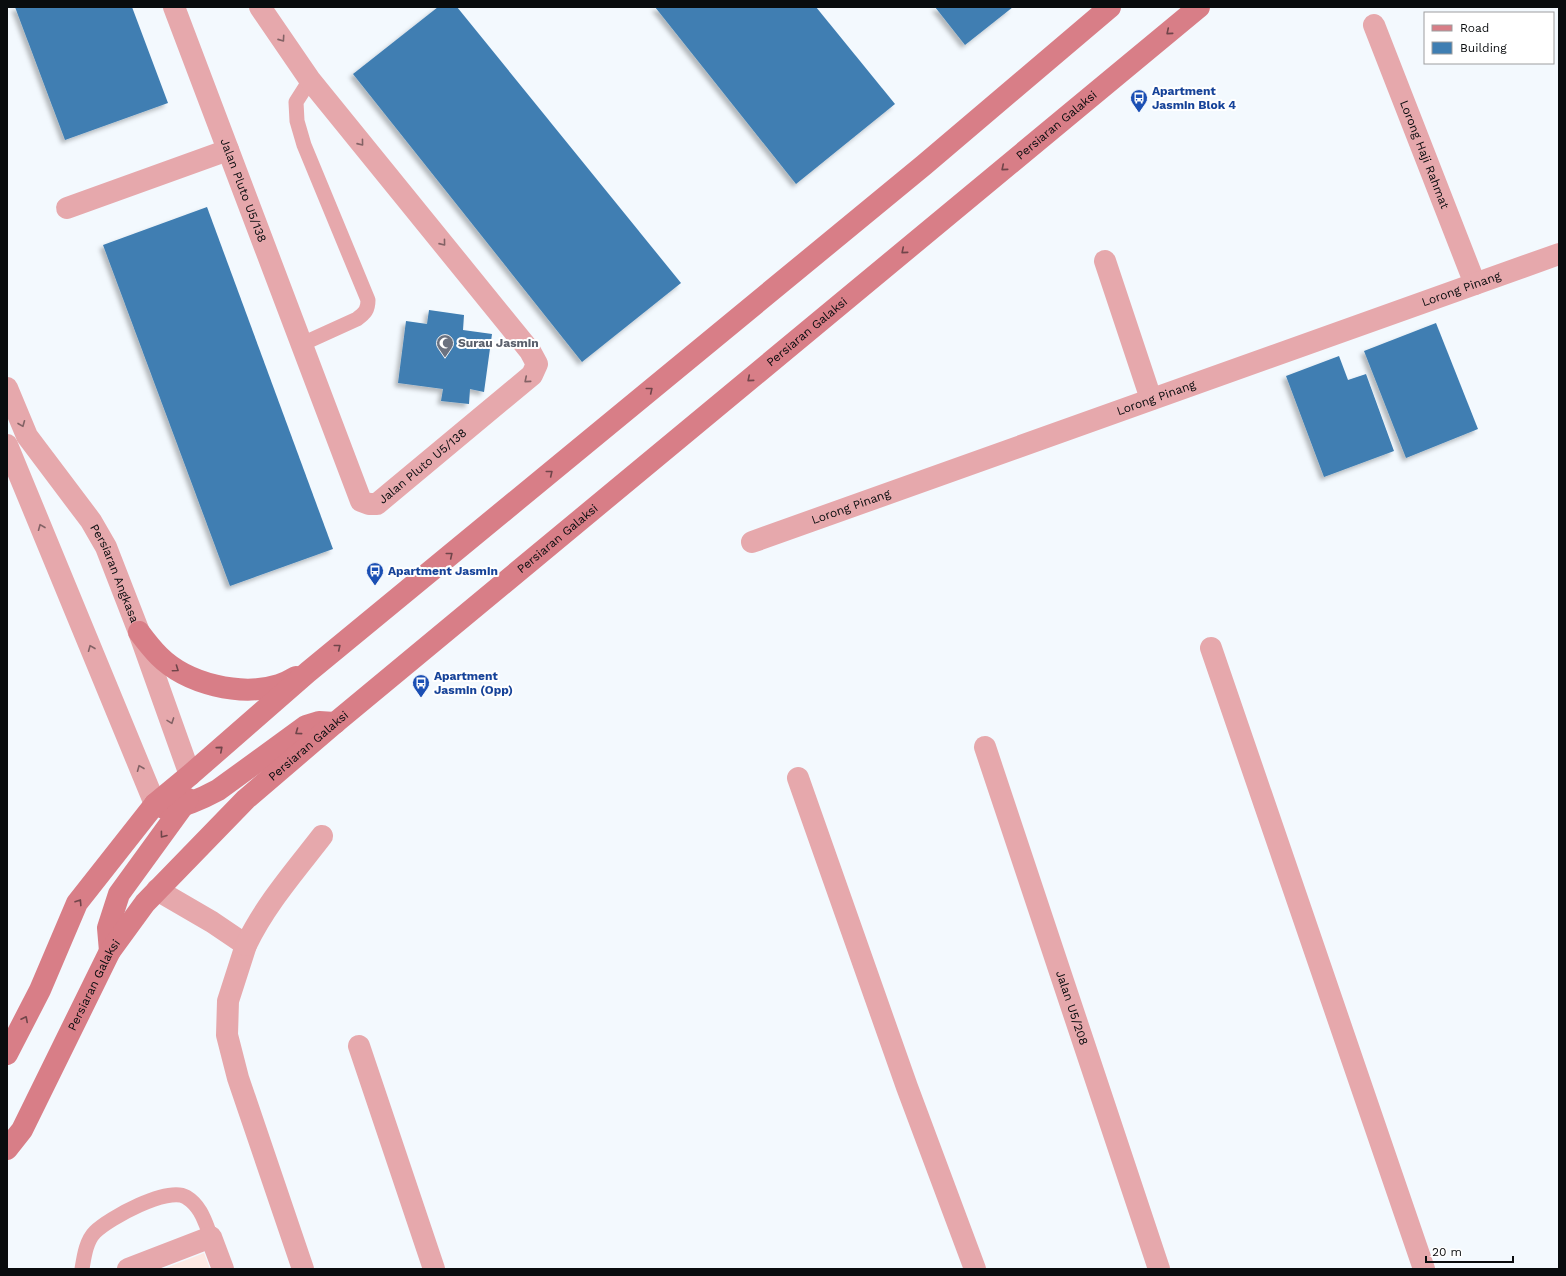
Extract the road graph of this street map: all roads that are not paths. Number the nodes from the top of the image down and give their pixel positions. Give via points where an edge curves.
1 (174, 7) edge
2 (1110, 7) edge
3 (1199, 7) edge
4 (263, 8) edge
5 (1374, 25) dead end
6 (310, 80) junction
7 (228, 150) junction
8 (67, 208) dead end
9 (1559, 254) edge
10 (1105, 261) dead end
11 (1475, 284) junction
12 (302, 344) junction
13 (7, 388) edge
14 (1151, 400) junction
15 (7, 444) edge
16 (752, 542) dead end
17 (139, 632) junction
18 (1211, 648) dead end
19 (308, 672) junction
20 (335, 723) junction
21 (985, 747) dead end
22 (190, 775) junction
23 (798, 778) dead end
24 (155, 804) junction
25 (186, 804) junction
26 (322, 836) dead end
27 (158, 890) junction
28 (246, 945) junction
29 (110, 951) junction
30 (359, 1046) dead end
31 (7, 1054) edge
32 (7, 1149) edge
33 (211, 1237) junction
34 (82, 1269) edge
35 (128, 1269) edge
36 (223, 1269) edge
37 (303, 1269) edge
38 (434, 1269) edge
39 (975, 1269) edge
40 (1159, 1269) edge
41 (1424, 1269) edge

1 - 7 street, Jalan Pluto U5/138
19 -> 2 main road via 924,165
3 -> 20 main road, Persiaran Galaksi
4 -> 6 street, Jalan Pluto U5/138
5 - 11 street, Lorong Haji Rahmat
6 - 12 lane via 296,102 297,120 304,145 368,300 368,308 357,319
6 -> 12 street, Jalan Pluto U5/138 via 530,351 537,364 532,375 377,504 369,504 361,501
7 - 8 street
7 - 12 street, Jalan Pluto U5/138
9 - 11 street, Lorong Pinang
10 - 14 street
11 - 14 street, Lorong Pinang
13 -> 17 street, Persiaran Angkasa via 27,436 91,521 106,548
14 - 16 street, Lorong Pinang
24 -> 15 street
17 -> 19 main road via 159,656 185,675 215,687 247,690 279,685
17 -> 22 street, Persiaran Angkasa
18 - 41 street
22 -> 19 main road
20 -> 25 main road via 319,722 306,726 218,790
20 - 27 main road, Persiaran Galaksi via 246,799
21 - 40 street, Jalan U5/208
22 - 24 main road
22 - 25 main road via 192,790
23 - 39 street via 907,1087
24 - 25 main road via 166,808
31 -> 24 main road via 40,990 77,903
25 -> 29 main road via 119,894 108,928
26 - 28 street via 255,925
27 - 28 street
27 - 29 main road, Persiaran Galaksi via 145,903
28 - 37 street via 228,1001 226,1035
29 - 32 main road, Persiaran Galaksi via 22,1130
30 - 38 street
33 - 34 lane via 196,1204 184,1196 170,1195 151,1200 123,1213 95,1233 85,1251
33 - 35 street
33 - 36 street

